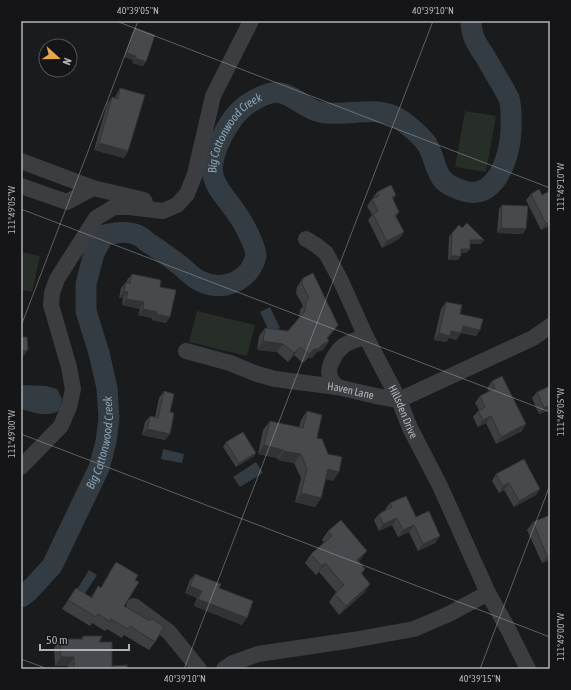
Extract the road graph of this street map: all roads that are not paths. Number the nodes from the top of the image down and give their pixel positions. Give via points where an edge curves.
1 (251, 21) edge
2 (21, 161) edge
3 (21, 186) edge
4 (93, 188) junction
5 (150, 208) junction
6 (306, 239) dead end
7 (550, 326) edge
8 (366, 337) junction
9 (186, 351) dead end
10 (337, 386) junction
11 (398, 400) junction
12 (21, 467) edge
13 (488, 593) junction
14 (134, 606) dead end
15 (199, 669) edge
16 (224, 669) edge
17 (528, 669) edge

1 - 5 street via 213,96 195,174 187,194 177,205 162,211
2 - 4 street
3 - 4 street via 67,202
4 - 5 street via 144,200
5 - 12 street via 114,207 96,218 57,279 51,305 73,389 61,426
6 - 8 street, Hillsden Drive via 326,253
7 - 11 street via 532,338
8 - 10 street via 342,346 334,356 330,366 330,378
8 - 11 street, Hillsden Drive
9 - 10 street, Haven Lane via 269,377
10 - 11 street, Haven Lane
11 - 13 street, Hillsden Drive
13 - 16 street via 414,630 258,654
13 - 17 street, Hillsden Drive
14 - 15 street via 169,632

